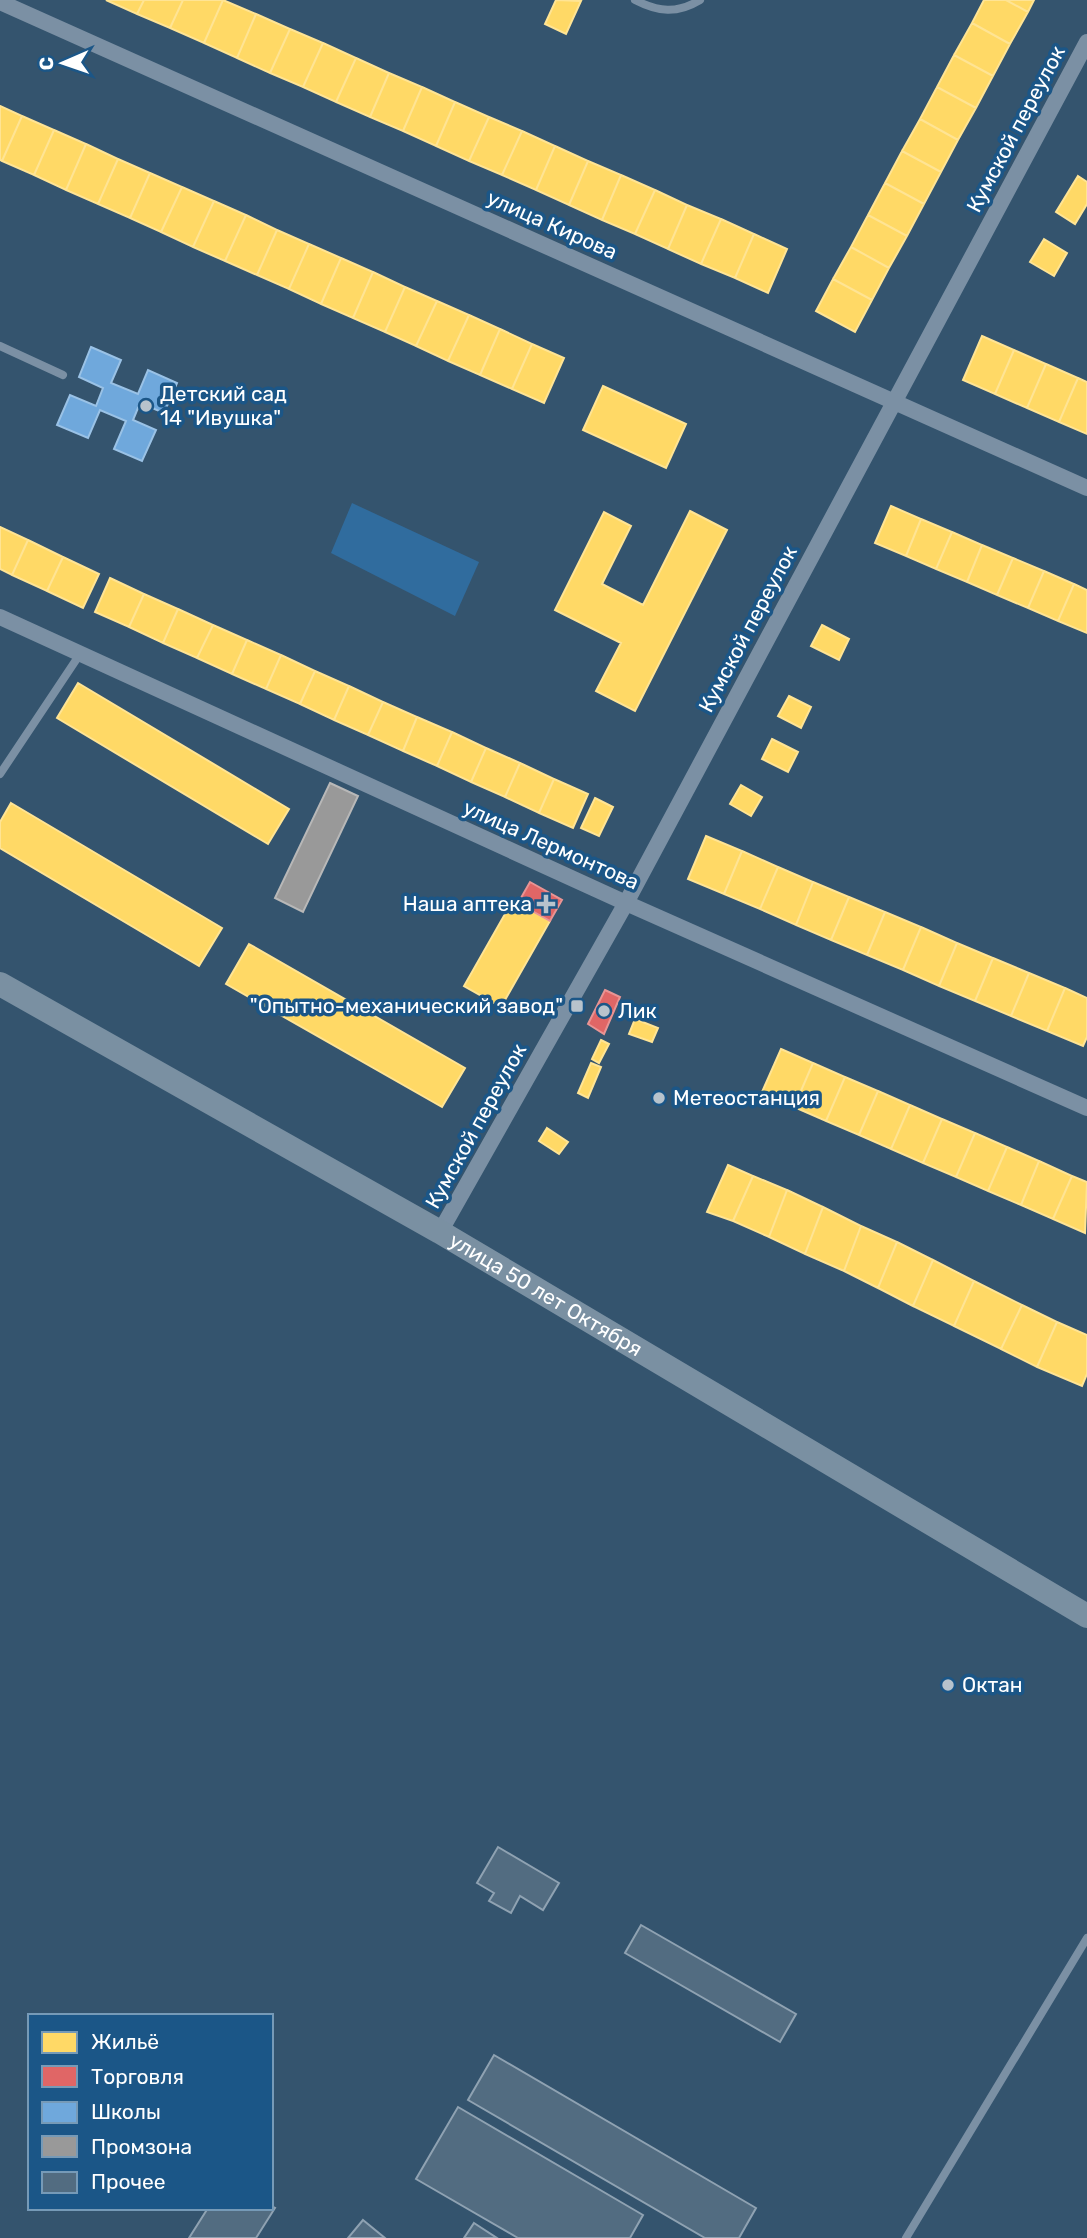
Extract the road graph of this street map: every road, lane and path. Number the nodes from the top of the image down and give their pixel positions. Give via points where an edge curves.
1 (635, 0) edge
2 (700, 0) edge
3 (0, 2) edge
4 (1087, 42) edge
5 (0, 346) edge
6 (63, 375) dead end
7 (894, 400) junction
8 (1087, 488) edge
9 (0, 617) edge
10 (81, 654) junction
11 (0, 774) edge
12 (626, 903) junction
13 (0, 984) edge
14 (1087, 1108) edge
15 (440, 1232) junction
16 (1087, 1616) edge
17 (1087, 1938) edge
18 (906, 2238) edge

1 - 2 lane via 654,10 677,11
3 - 7 street, улица Кирова
4 - 7 street, Кумской переулок
5 - 6 lane
7 - 8 street, улица Кирова
7 - 12 street, Кумской переулок
9 - 10 street, улица Лермонтова
10 - 11 lane
10 - 12 street, улица Лермонтова
12 - 14 street, улица Лермонтова
12 - 15 street, Кумской переулок
13 - 15 highway, улица 50 лет Октября
15 - 16 highway, улица 50 лет Октября
17 - 18 lane

